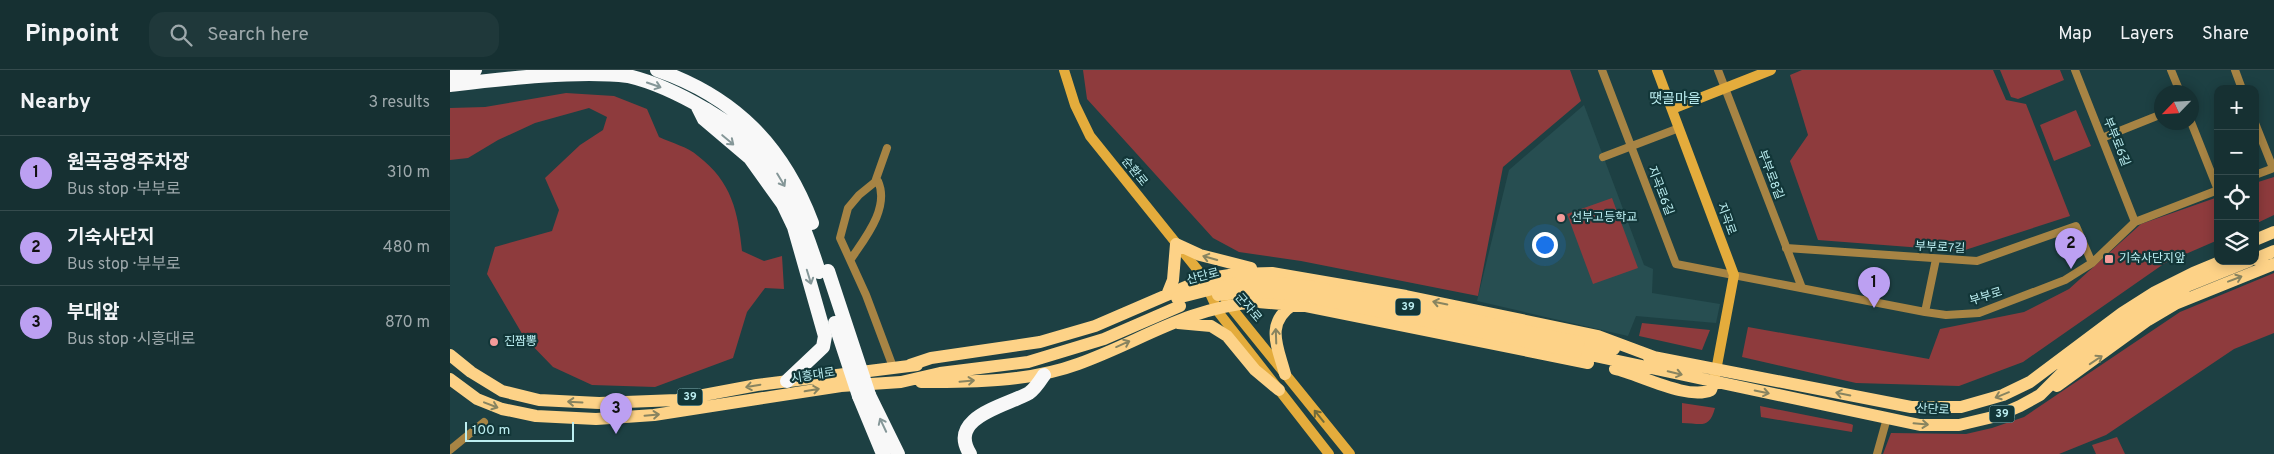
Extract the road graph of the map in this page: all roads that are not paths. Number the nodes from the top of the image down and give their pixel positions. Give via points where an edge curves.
1 (475, 70) edge
2 (657, 70) edge
3 (1064, 70) edge
4 (1602, 70) edge
5 (1658, 70) edge
6 (1718, 70) edge
7 (1771, 70) edge
8 (2075, 70) edge
9 (2171, 70) edge
10 (2234, 70) edge
11 (450, 73) edge
12 (450, 85) edge
13 (2177, 85) edge
14 (2240, 85) edge
15 (1725, 88) junction
16 (697, 104) junction
17 (1672, 109) junction
18 (2154, 117) edge
19 (1679, 128) junction
20 (2194, 130) edge
21 (2258, 130) edge
22 (2102, 138) junction
23 (1631, 146) junction
24 (887, 148) dead end
25 (1603, 157) dead end
26 (2274, 168) edge
27 (2259, 174) edge
28 (2214, 180) edge
29 (878, 181) dead end
30 (2214, 192) edge
31 (2135, 222) junction
32 (2274, 232) edge
33 (2259, 238) edge
34 (2274, 241) edge
35 (1176, 244) junction
36 (2259, 247) edge
37 (1786, 248) junction
38 (2274, 251) edge
39 (2214, 257) edge
40 (2259, 257) edge
41 (851, 259) junction
42 (1936, 259) junction
43 (2092, 263) junction
44 (2214, 264) edge
45 (2274, 264) edge
46 (2239, 265) edge
47 (823, 272) junction
48 (1257, 273) junction
49 (1274, 273) junction
50 (1734, 275) junction
51 (1204, 279) junction
52 (1802, 288) junction
53 (1175, 300) junction
54 (1258, 302) junction
55 (1294, 304) junction
56 (1222, 306) junction
57 (1925, 312) junction
58 (1175, 322) junction
59 (1248, 326) junction
60 (1237, 335) junction
61 (450, 355) edge
62 (1656, 363) junction
63 (1593, 364) junction
64 (910, 365) junction
65 (893, 367) junction
66 (940, 368) junction
67 (1717, 368) junction
68 (1285, 374) junction
69 (1044, 375) junction
70 (450, 379) edge
71 (787, 381) junction
72 (901, 382) junction
73 (1714, 382) junction
74 (2030, 382) junction
75 (1279, 390) junction
76 (2040, 395) junction
77 (864, 396) junction
78 (1887, 418) junction
79 (484, 422) dead end
80 (450, 450) edge
81 (883, 454) edge
82 (898, 454) edge
83 (970, 454) edge
84 (1329, 454) edge
85 (1350, 454) edge
86 (1877, 454) edge

1 - 11 highway
2 - 47 highway via 708,93 763,136 786,166 802,196
3 - 35 main road, 순환로 via 1075,105 1090,136
4 - 23 street, 지곡로6길
5 - 17 main road, 지곡로
6 - 15 street, 부부로8길
7 - 15 main road
8 - 22 street, 부부로6길
9 - 13 street
10 - 14 street
12 -> 16 highway via 546,73 627,75
15 - 17 main road
15 - 37 street, 부부로8길
16 -> 47 highway via 753,143 776,172 804,224
16 -> 71 highway via 704,119 750,158 783,204 794,227 824,336 823,347
17 - 19 main road, 지곡로
18 - 22 street
19 - 23 street
19 - 50 main road, 지곡로
20 - 28 street
21 - 26 street
22 - 31 street, 부부로6길
23 - 25 street
23 - 50 street, 지곡로6길 via 1676,264
24 - 41 street via 875,182 848,208 840,238
26 - 27 street
29 - 41 street via 882,191 877,214 870,232
30 - 31 street, 부부로
31 - 43 street, 부부로
32 - 33 main road
34 - 36 main road
49 -> 35 main road via 1200,255
35 - 51 main road, 순환로
35 - 53 main road
37 - 42 street, 부부로7길
37 - 52 street, 부부로8길
38 - 40 main road
39 - 74 main road via 2151,286 2120,306 2068,346
41 - 65 street
42 - 43 street, 부부로7길 via 1977,261 2076,226
42 - 57 street
43 - 57 street, 부부로 via 2065,280 1979,313 1946,315
44 - 74 main road, 산단로 / 39 via 2155,292 2122,313
76 -> 45 main road via 2175,304
46 - 76 main road, 산단로 / 39 via 2187,286 2144,311 2069,366
47 - 77 highway, bridge
48 - 49 main road
48 - 51 main road
48 - 54 main road via 1245,279 1242,290 1250,300
62 -> 49 main road via 1598,336 1406,296
50 - 52 street, 부부로
50 - 67 main road
51 - 53 main road
51 - 56 main road, 군자로
52 - 57 street, 부부로
53 - 58 main road via 1179,296 1185,309
53 - 62 main road, 산단로 / 39, bridge via 1203,298 1236,288 1300,295
53 - 64 main road via 1040,342 931,358
53 - 66 main road, 시흥대로 / 39 via 1104,339 1058,355 1028,362
54 - 55 main road
54 - 56 main road
55 - 63 main road
68 -> 55 main road via 1277,345 1276,326 1280,315
56 - 58 main road
56 - 59 main road, 군자로
56 - 60 main road, 군자로
69 -> 58 main road via 1080,364
58 - 75 main road via 1211,326 1227,336 1255,370
59 - 60 main road via 1238,326
59 - 68 main road, 군자로
60 - 75 main road, 군자로
71 -> 61 main road, 시흥대로 / 39 via 677,400 599,403 539,400 502,390
62 - 63 main road
62 - 67 main road, 산단로 / 39
62 -> 73 main road, 산단로 / 39
63 - 73 main road via 1630,372 1686,392 1704,394 1711,390
64 - 65 main road, 시흥대로 / 39
64 - 66 main road, 시흥대로 / 39
65 - 71 main road, 시흥대로 / 39
66 - 72 main road, 시흥대로 / 39
67 - 73 main road
74 -> 67 main road, 산단로 / 39 via 1980,402 1936,409 1911,407
85 -> 68 main road, 군자로
72 -> 69 main road
69 - 83 highway via 1032,392 974,418 966,430 965,446
70 -> 72 main road, 시흥대로 / 39 via 477,399 502,409 536,416 596,419 688,411 841,386
73 -> 78 main road, 산단로 / 39
75 - 84 main road, 군자로
78 -> 76 main road, 산단로 / 39 via 1920,424 1959,425 1997,416
77 - 81 highway
82 -> 77 highway
78 - 86 street
79 - 80 street

